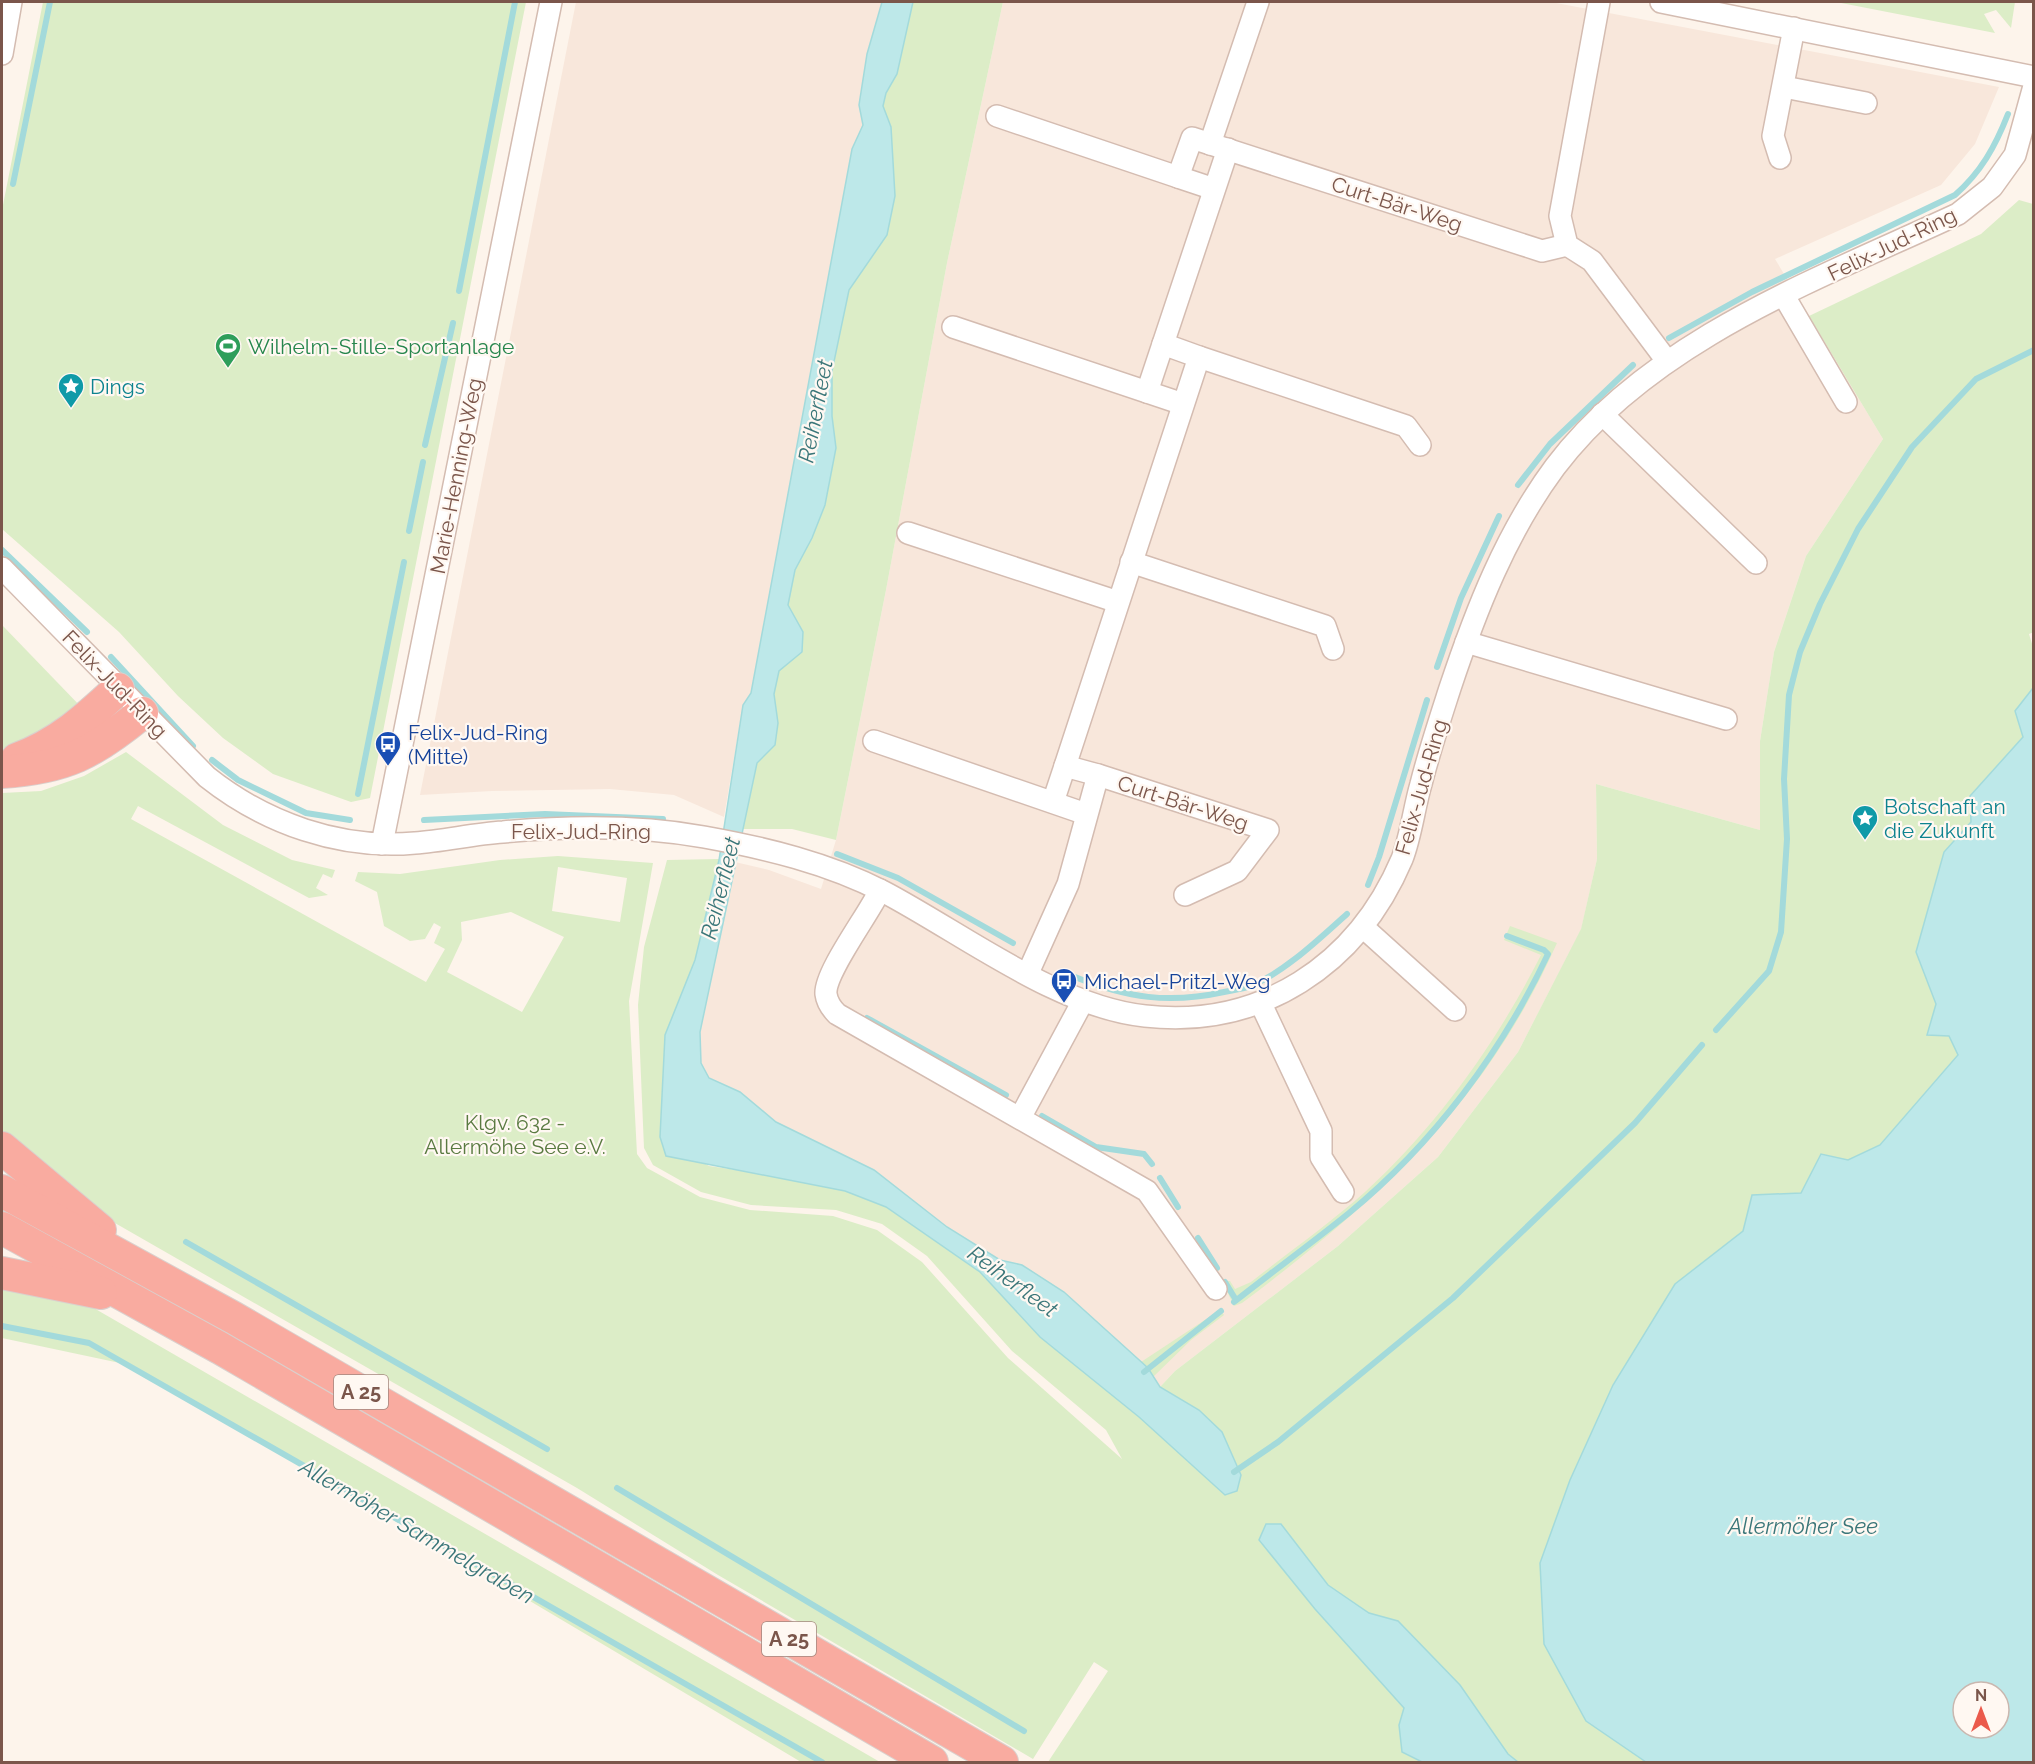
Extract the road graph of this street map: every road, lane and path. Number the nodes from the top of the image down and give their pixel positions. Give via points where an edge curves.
1 (11, 2) edge
2 (551, 2) edge
3 (1258, 2) edge
4 (1599, 2) edge
5 (1660, 2) edge
6 (1794, 28) junction
7 (2, 54) edge
8 (2034, 76) edge
9 (2034, 86) edge
10 (1784, 87) junction
11 (1866, 103) dead end
12 (997, 116) dead end
13 (1219, 146) junction
14 (1780, 158) dead end
15 (1178, 177) junction
16 (1215, 189) junction
17 (1567, 245) junction
18 (1784, 296) junction
19 (953, 327) dead end
20 (1163, 344) junction
21 (1199, 357) junction
22 (1667, 361) junction
23 (1147, 392) junction
24 (1846, 402) dead end
25 (1183, 404) junction
26 (1602, 414) junction
27 (1420, 445) dead end
28 (908, 533) dead end
29 (1131, 562) junction
30 (1756, 562) dead end
31 (2, 568) edge
32 (1118, 602) junction
33 (1466, 642) junction
34 (1334, 649) dead end
35 (118, 689) junction
36 (142, 713) junction
37 (1726, 719) dead end
38 (874, 741) dead end
39 (2, 762) edge
40 (1065, 766) junction
41 (2, 772) edge
42 (1098, 775) junction
43 (1053, 802) junction
44 (1086, 814) junction
45 (382, 844) junction
46 (880, 890) junction
47 (1185, 895) dead end
48 (1364, 928) junction
49 (1028, 973) junction
50 (1083, 1001) junction
51 (1261, 1004) junction
52 (1455, 1010) dead end
53 (1020, 1118) junction
54 (2, 1149) edge
55 (2, 1191) edge
56 (1343, 1192) dead end
57 (2, 1228) edge
58 (146, 1270) junction
59 (2, 1273) edge
60 (1216, 1289) dead end
61 (131, 1299) junction
62 (932, 1762) edge
63 (1002, 1762) edge

1 - 7 street
2 - 45 street, Marie-Henning-Weg
3 - 13 street
4 - 17 street via 1560,216
5 - 6 street
6 - 8 street
6 - 10 street
9 - 18 street, Felix-Jud-Ring via 2015,155 1992,188 1958,214
10 - 11 street
10 - 14 street via 1773,136
12 - 15 street
13 - 15 street, Curt-Bär-Weg via 1192,138
13 - 16 street
13 - 17 street, Curt-Bär-Weg via 1542,251
15 - 16 street
16 - 20 street
17 - 22 street via 1592,261
18 - 22 street, Felix-Jud-Ring via 1712,332
18 - 24 street
19 - 23 street
20 - 21 street
20 - 23 street
21 - 25 street
21 - 27 street via 1406,426
22 - 26 street, Felix-Jud-Ring
23 - 25 street
25 - 29 street
26 - 30 street
26 - 33 street, Felix-Jud-Ring via 1557,464 1524,514 1489,580
28 - 32 street
29 - 32 street
29 - 34 street via 1325,626
31 - 35 street, Felix-Jud-Ring
32 - 40 street
33 - 37 street
33 - 48 street, Felix-Jud-Ring via 1422,778 1402,858
35 - 36 street, Felix-Jud-Ring
35 - 39 highway via 50,746
36 - 41 highway via 91,752 71,761
36 - 45 street, Felix-Jud-Ring via 191,763 231,796 323,836
38 - 43 street
40 - 42 street, Curt-Bär-Weg
40 - 43 street
42 - 44 street, Curt-Bär-Weg
42 - 47 street, Curt-Bär-Weg via 1268,830 1237,871
43 - 44 street
44 - 49 street, Curt-Bär-Weg via 1068,884
45 - 46 street, Felix-Jud-Ring via 551,828 667,831 760,848 814,863
46 - 49 street, Felix-Jud-Ring
46 - 53 street via 829,975 826,995 830,1006 837,1014
48 - 51 street, Felix-Jud-Ring via 1317,972
48 - 52 street
49 - 50 street, Felix-Jud-Ring
50 - 51 street, Felix-Jud-Ring via 1144,1016 1204,1016
50 - 53 street
51 - 56 street via 1322,1131 1321,1157
53 - 60 street via 1147,1191
54 - 58 highway
55 - 58 highway, A 25
57 - 61 highway, A 25
58 - 63 highway, A 25
59 - 61 highway
61 - 62 highway, A 25

